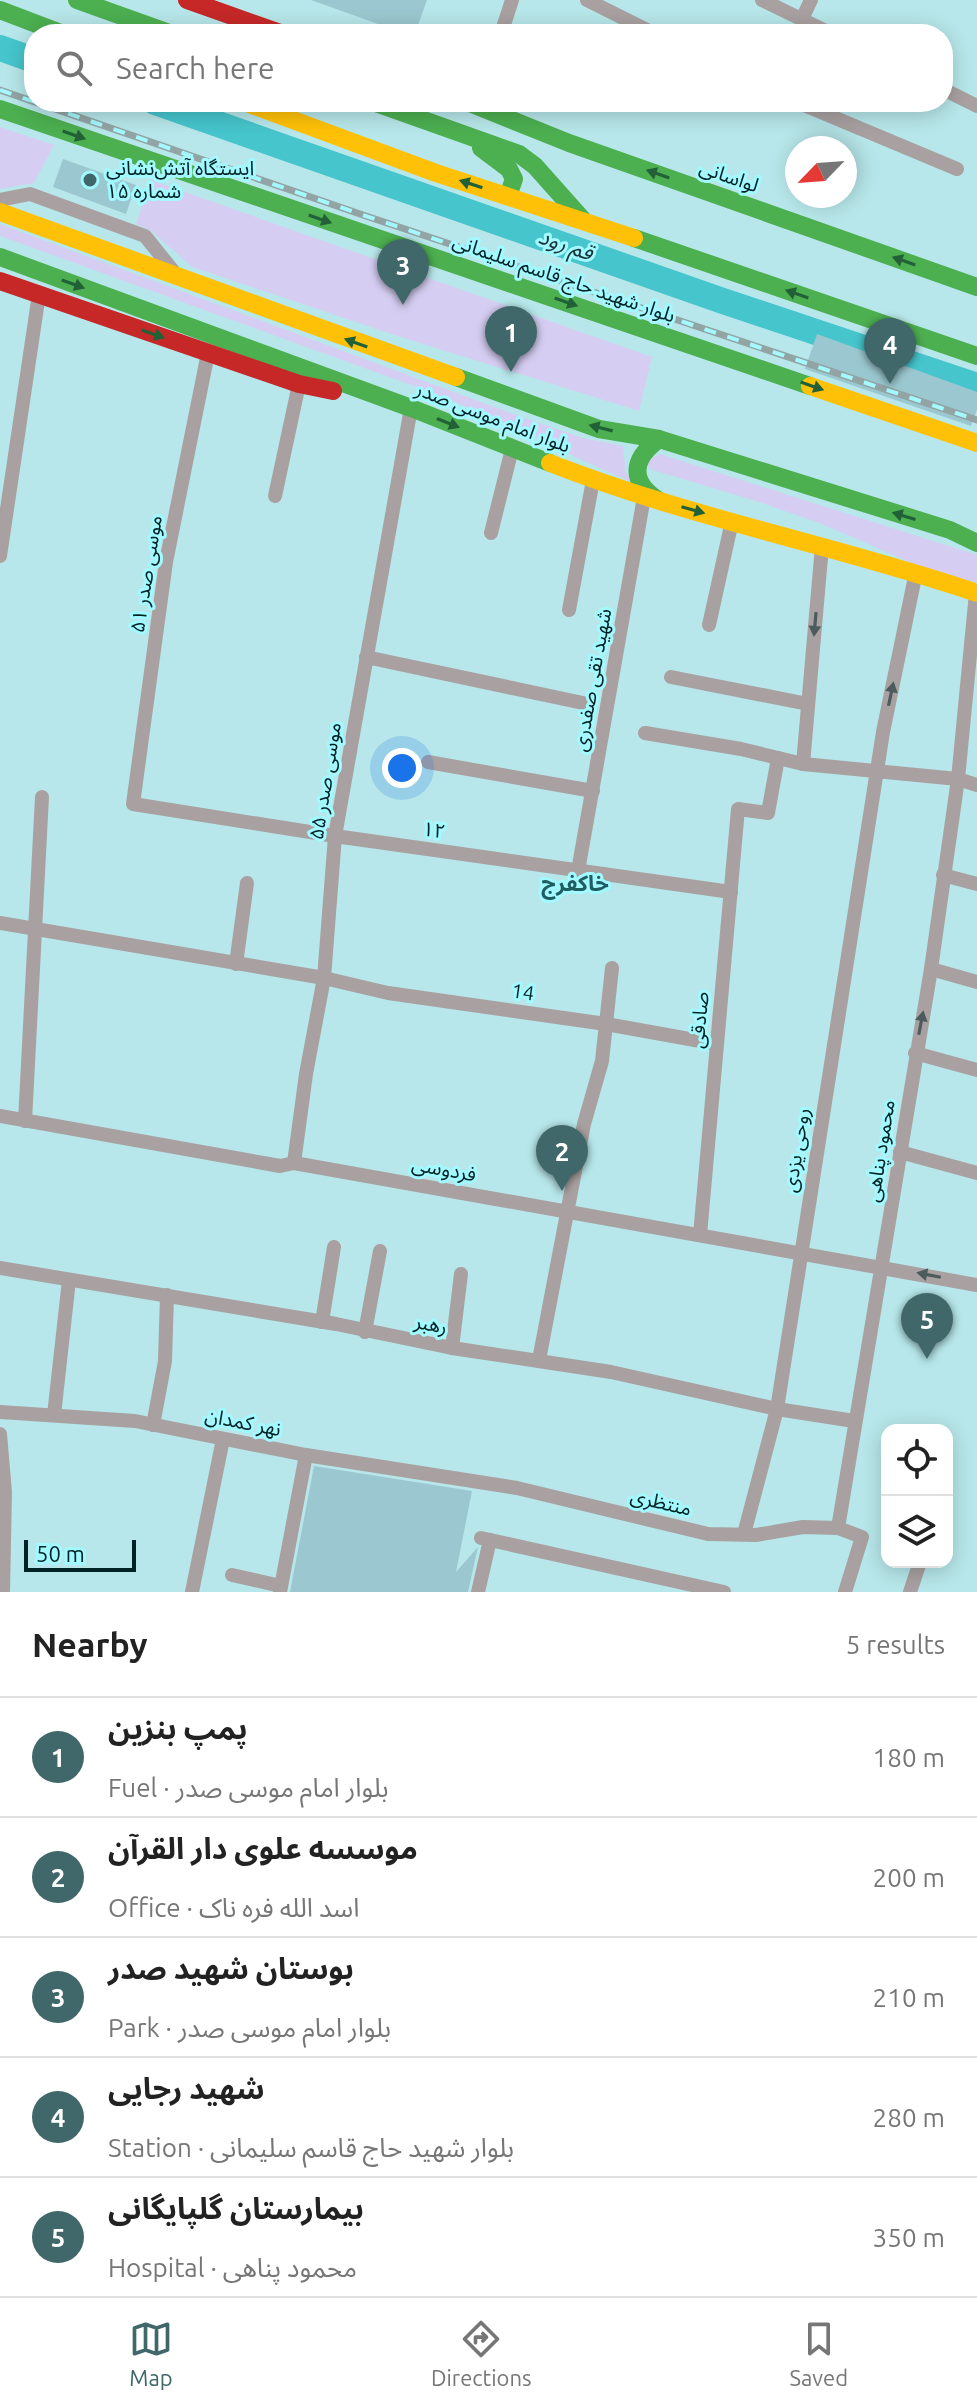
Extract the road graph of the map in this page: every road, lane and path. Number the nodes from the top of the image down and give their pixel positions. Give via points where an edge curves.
1 (77, 0) edge
2 (187, 0) edge
3 (512, 0) edge
4 (587, 0) edge
5 (762, 0) edge
6 (811, 0) edge
7 (0, 10) edge
8 (802, 19) junction
9 (37, 24) edge
10 (144, 24) edge
11 (253, 24) edge
12 (504, 24) edge
13 (635, 24) edge
14 (812, 24) edge
15 (953, 94) edge
16 (977, 106) edge
17 (0, 109) edge
18 (270, 112) edge
19 (299, 112) edge
20 (400, 112) edge
21 (496, 112) edge
22 (821, 112) edge
23 (281, 116) junction
24 (464, 136) junction
25 (957, 169) dead end
26 (508, 196) junction
27 (0, 200) edge
28 (0, 212) edge
29 (583, 220) junction
30 (0, 257) edge
31 (179, 278) junction
32 (0, 281) edge
33 (977, 287) edge
34 (39, 294) junction
35 (208, 353) junction
36 (977, 356) edge
37 (299, 384) junction
38 (411, 408) junction
39 (659, 439) junction
40 (977, 443) edge
41 (512, 449) junction
42 (593, 480) junction
43 (275, 496) dead end
44 (652, 499) junction
45 (732, 521) junction
46 (950, 530) junction
47 (977, 532) edge
48 (491, 533) dead end
49 (977, 543) edge
50 (822, 546) junction
51 (0, 556) edge
52 (916, 572) junction
53 (977, 593) edge
54 (569, 610) dead end
55 (709, 625) dead end
56 (366, 657) junction
57 (671, 677) dead end
58 (583, 703) dead end
59 (808, 704) junction
60 (645, 733) dead end
61 (778, 758) junction
62 (428, 762) dead end
63 (803, 764) junction
64 (879, 771) junction
65 (958, 779) junction
66 (977, 785) edge
67 (593, 791) junction
68 (42, 797) dead end
69 (133, 804) joint
70 (335, 836) junction
71 (578, 871) junction
72 (943, 875) junction
73 (247, 883) dead end
74 (977, 884) edge
75 (731, 892) junction
76 (0, 923) edge
77 (37, 929) junction
78 (236, 964) junction
79 (612, 968) dead end
80 (931, 969) junction
81 (324, 978) junction
82 (977, 982) edge
83 (606, 1024) junction
84 (717, 1044) junction
85 (915, 1053) junction
86 (977, 1070) edge
87 (0, 1116) edge
88 (25, 1121) junction
89 (900, 1152) junction
90 (294, 1163) junction
91 (977, 1173) edge
92 (569, 1211) junction
93 (700, 1235) junction
94 (334, 1247) dead end
95 (380, 1251) dead end
96 (800, 1252) junction
97 (881, 1266) junction
98 (0, 1268) edge
99 (461, 1274) dead end
100 (69, 1280) junction
101 (977, 1285) edge
102 (167, 1295) junction
103 (322, 1322) junction
104 (365, 1332) junction
105 (452, 1348) junction
106 (539, 1360) junction
107 (777, 1409) junction
108 (0, 1412) edge
109 (54, 1415) junction
110 (854, 1421) junction
111 (153, 1425) junction
112 (0, 1434) edge
113 (223, 1439) junction
114 (306, 1455) junction
115 (2, 1478) edge
116 (477, 1482) joint
117 (838, 1528) junction
118 (744, 1534) junction
119 (918, 1568) edge
120 (232, 1575) dead end
121 (280, 1589) edge
122 (3, 1592) edge
123 (192, 1592) edge
124 (478, 1592) edge
125 (724, 1592) edge
126 (845, 1592) edge
127 (910, 1592) edge

1 - 10 main road
2 - 11 main road
3 - 12 street
4 - 13 street
5 - 8 street
6 - 8 street
7 - 9 main road
8 - 14 street
15 - 16 street
17 -> 40 main road, بلوار شهید حاج قاسم سلیمانی
18 - 23 main road
19 - 23 main road
20 - 24 main road
33 -> 21 main road, لواسانی via 569,143
22 - 25 street
26 -> 23 main road
24 - 26 main road via 509,169 514,179
24 - 29 main road via 519,154
26 - 29 main road
27 - 31 street via 30,194 145,236
28 - 31 main road, بلوار امام موسی صدر
36 -> 29 main road
30 -> 38 main road, بلوار امام موسی صدر
39 -> 31 main road, بلوار امام موسی صدر via 599,429
32 - 34 main road
34 -> 35 main road
34 - 51 street
35 - 37 main road
35 - 69 street, موسی صدر ۵۱ via 166,562
37 - 38 main road
37 - 43 street
38 -> 41 main road, بلوار امام موسی صدر
38 - 56 street, موسی صدر ۵۵
39 - 44 main road via 639,457 637,471
46 -> 39 main road, بلوار امام موسی صدر
41 - 42 main road, بلوار امام موسی صدر
41 - 48 street
42 - 44 main road, بلوار امام موسی صدر
42 - 54 street
44 -> 45 main road, بلوار امام موسی صدر
44 - 67 street, شهید تقی صفدری
45 - 50 main road, بلوار امام موسی صدر
45 - 55 street
46 - 47 main road
46 - 49 main road, بلوار امام موسی صدر
50 - 52 main road, بلوار امام موسی صدر
50 -> 59 street
52 - 53 main road, بلوار امام موسی صدر
64 -> 52 street, روحی یزدی
53 - 65 street, محمود پناهی
56 - 58 street
56 - 70 street, موسی صدر ۵۵
57 - 59 street
59 - 63 street
60 - 61 street
61 - 63 street
61 - 75 street, صادقی via 768,813 738,809
62 - 67 street
63 - 64 street
64 - 65 street
64 - 96 street, روحی یزدی
65 - 66 street
65 - 72 street, محمود پناهی
67 - 71 street, شهید تقی صفدری
68 - 77 street
69 - 70 street, ۱۲
70 - 71 street, ۱۲
70 - 81 street, موسی صدر ۵۵
71 - 75 street, ۱۲
72 - 74 street
72 - 80 street, محمود پناهی
73 - 78 street
75 - 84 street, صادقی
76 - 77 street, 14
77 - 78 street, 14
77 - 88 street
78 - 81 street, 14
79 - 83 street
80 - 82 street
85 -> 80 street, محمود پناهی
81 - 83 street, 14 via 388,993
81 - 90 street, موسی صدر ۵۵
83 - 84 street, 14
83 - 92 street
84 - 93 street, صادقی
85 - 86 street
85 - 89 street, محمود پناهی
87 - 88 street, فردوسی
88 - 90 street, فردوسی via 280,1166
89 - 91 street
89 - 97 street, محمود پناهی
90 - 92 street, فردوسی
92 - 93 street, فردوسی
92 - 106 street
93 - 96 street, فردوسی
94 - 103 street
95 - 104 street
96 - 97 street, فردوسی
96 - 107 street, روحی یزدی
101 -> 97 street, فردوسی
97 - 110 street, محمود پناهی
98 - 100 street, رهبر
99 - 105 street
100 - 102 street, رهبر
100 - 109 street
102 - 103 street, رهبر
102 - 111 street via 165,1361
103 - 104 street, رهبر
104 - 105 street, رهبر
105 - 106 street, رهبر
106 - 107 street, رهبر
107 - 110 street, رهبر
107 - 118 street, روحی یزدی
108 - 109 street, نهر کمدان
109 - 111 street, نهر کمدان
110 - 117 street, محمود پناهی
111 - 113 street, نهر کمدان
112 - 115 street
113 - 114 street, نهر کمدان
113 - 123 street
114 - 116 street, نهر کمدان
114 - 121 street
115 - 122 street
116 - 118 street, منتظری via 708,1534
117 - 118 street, منتظری
117 - 126 street via 862,1537
119 - 127 street
120 - 121 street
124 - 125 street via 485,1539

